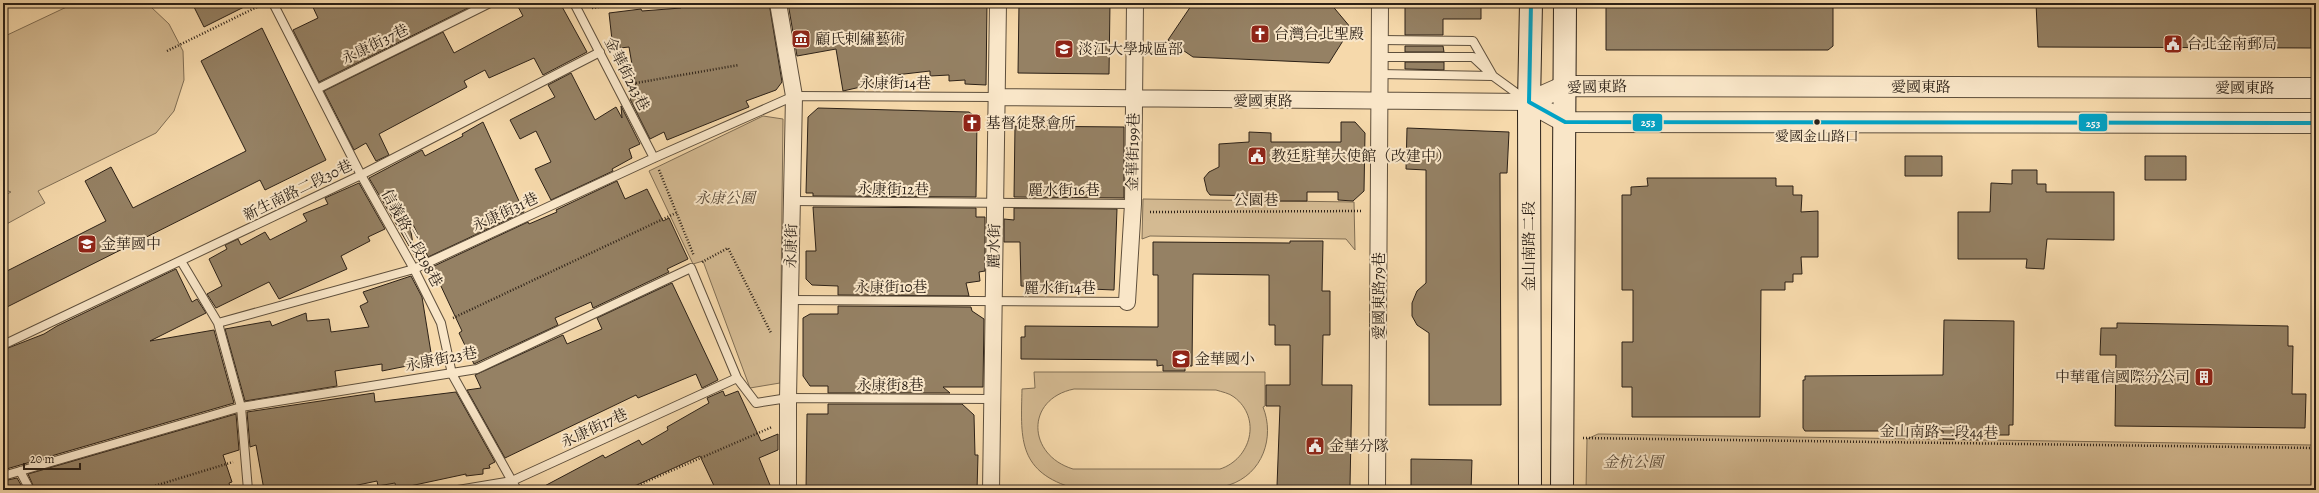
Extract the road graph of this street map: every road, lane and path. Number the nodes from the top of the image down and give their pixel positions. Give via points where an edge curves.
1 (273, 3) edge
2 (490, 3) edge
3 (574, 3) edge
4 (625, 3) edge
5 (778, 3) edge
6 (998, 3) edge
7 (1135, 3) edge
8 (1380, 3) edge
9 (1531, 3) edge
10 (1565, 3) edge
11 (257, 7) dead end
12 (580, 14) junction
13 (1380, 40) junction
14 (167, 51) dead end
15 (600, 52) junction
16 (1380, 57) junction
17 (739, 65) dead end
18 (1379, 74) junction
19 (1493, 76) junction
20 (618, 86) junction
21 (1565, 86) junction
22 (2316, 88) edge
23 (317, 89) junction
24 (794, 96) junction
25 (996, 97) junction
26 (1134, 100) junction
27 (1380, 102) junction
28 (1529, 102) junction
29 (1564, 122) junction
30 (2316, 123) edge
31 (654, 158) junction
32 (361, 175) junction
33 (792, 201) junction
34 (995, 204) junction
35 (1132, 208) junction
36 (1379, 211) junction
37 (678, 212) junction
38 (181, 261) junction
39 (691, 268) junction
40 (414, 269) junction
41 (790, 300) junction
42 (993, 302) junction
43 (1127, 302) joint
44 (218, 323) junction
45 (441, 323) junction
46 (774, 339) dead end
47 (3, 345) edge
48 (452, 374) junction
49 (737, 378) junction
50 (788, 398) junction
51 (992, 399) junction
52 (241, 407) junction
53 (788, 420) junction
54 (1562, 438) junction
55 (2316, 448) edge
56 (247, 458) junction
57 (20, 471) junction
58 (3, 476) edge
59 (512, 481) junction
60 (141, 489) edge
61 (30, 490) edge
62 (248, 490) edge
63 (458, 490) edge
64 (517, 490) edge
65 (627, 490) edge
66 (788, 490) edge
67 (991, 490) edge
68 (1377, 490) edge
69 (1530, 490) edge
70 (1562, 490) edge

1 - 23 lane, 信義路二段198巷
2 - 23 lane, 永康街37巷
3 - 12 lane, 金華街243巷
4 - 12 path via 595,7
5 - 24 street, 永康街
6 - 25 street, 麗水街
7 - 26 street, 金華街199巷
8 - 13 street, 愛國東路79巷
9 - 28 main road, 金山南路二段
10 - 21 main road
11 - 14 path
12 - 15 lane, 金華街243巷
13 - 16 street, 愛國東路79巷
13 - 19 lane via 1473,41
15 - 20 lane, 金華街243巷
15 - 32 lane, 新生南路二段30巷
16 - 18 street, 愛國東路79巷
16 - 19 lane via 1473,57
17 - 20 path
18 - 19 lane
18 - 27 street, 愛國東路79巷
19 - 28 lane
20 - 31 lane, 金華街243巷
21 - 22 street, 愛國東路
21 - 28 street, 愛國東路
21 - 29 main road
23 - 32 lane, 信義路二段198巷
24 - 25 lane, 永康街14巷
24 - 31 lane, 永康街31巷
24 - 33 street, 永康街
25 - 26 street, 愛國東路
25 - 34 street, 麗水街
26 - 27 street, 愛國東路
26 - 35 street, 金華街199巷
27 - 28 street, 愛國東路
27 - 36 street, 愛國東路79巷
28 - 29 street, 愛國東路
28 - 69 main road, 金山南路二段
29 - 30 street, 愛國東路
29 - 54 main road
31 - 37 path
31 - 40 lane, 永康街31巷
32 - 38 lane, 新生南路二段30巷
32 - 40 lane, 信義路二段198巷
33 - 34 lane, 永康街12巷
33 - 41 street, 永康街
34 - 35 lane, 麗水街16巷
34 - 42 street, 麗水街
35 - 36 path, 公園巷
35 - 43 street, 金華街199巷
36 - 68 street, 愛國東路79巷
37 - 39 path via 695,254
37 - 45 path
38 - 44 lane
38 - 47 lane, 新生南路二段30巷
39 - 46 path via 728,248
39 - 48 lane, 永康街23巷 via 476,369
39 - 49 lane
40 - 44 lane, 永康街31巷
40 - 45 lane, 信義路二段198巷
41 - 42 lane, 永康街10巷
41 - 50 street, 永康街
42 - 43 lane, 麗水街14巷
42 - 51 street, 麗水街
44 - 52 lane
45 - 48 lane, 信義路二段198巷
48 - 52 lane, 永康街23巷
48 - 59 lane, 信義路二段198巷
49 - 50 lane via 756,403
49 - 59 lane, 永康街17巷
50 - 51 lane, 永康街8巷
50 - 53 street, 永康街
51 - 67 street, 麗水街
52 - 56 lane
52 - 57 lane, 永康街23巷
53 - 65 path
53 - 66 street, 永康街
54 - 55 path, 金山南路二段44巷
54 - 70 main road
56 - 60 path
56 - 62 lane
57 - 58 lane, 永康街23巷
57 - 61 lane
59 - 63 lane, 永康街17巷
59 - 64 lane, 信義路二段198巷

